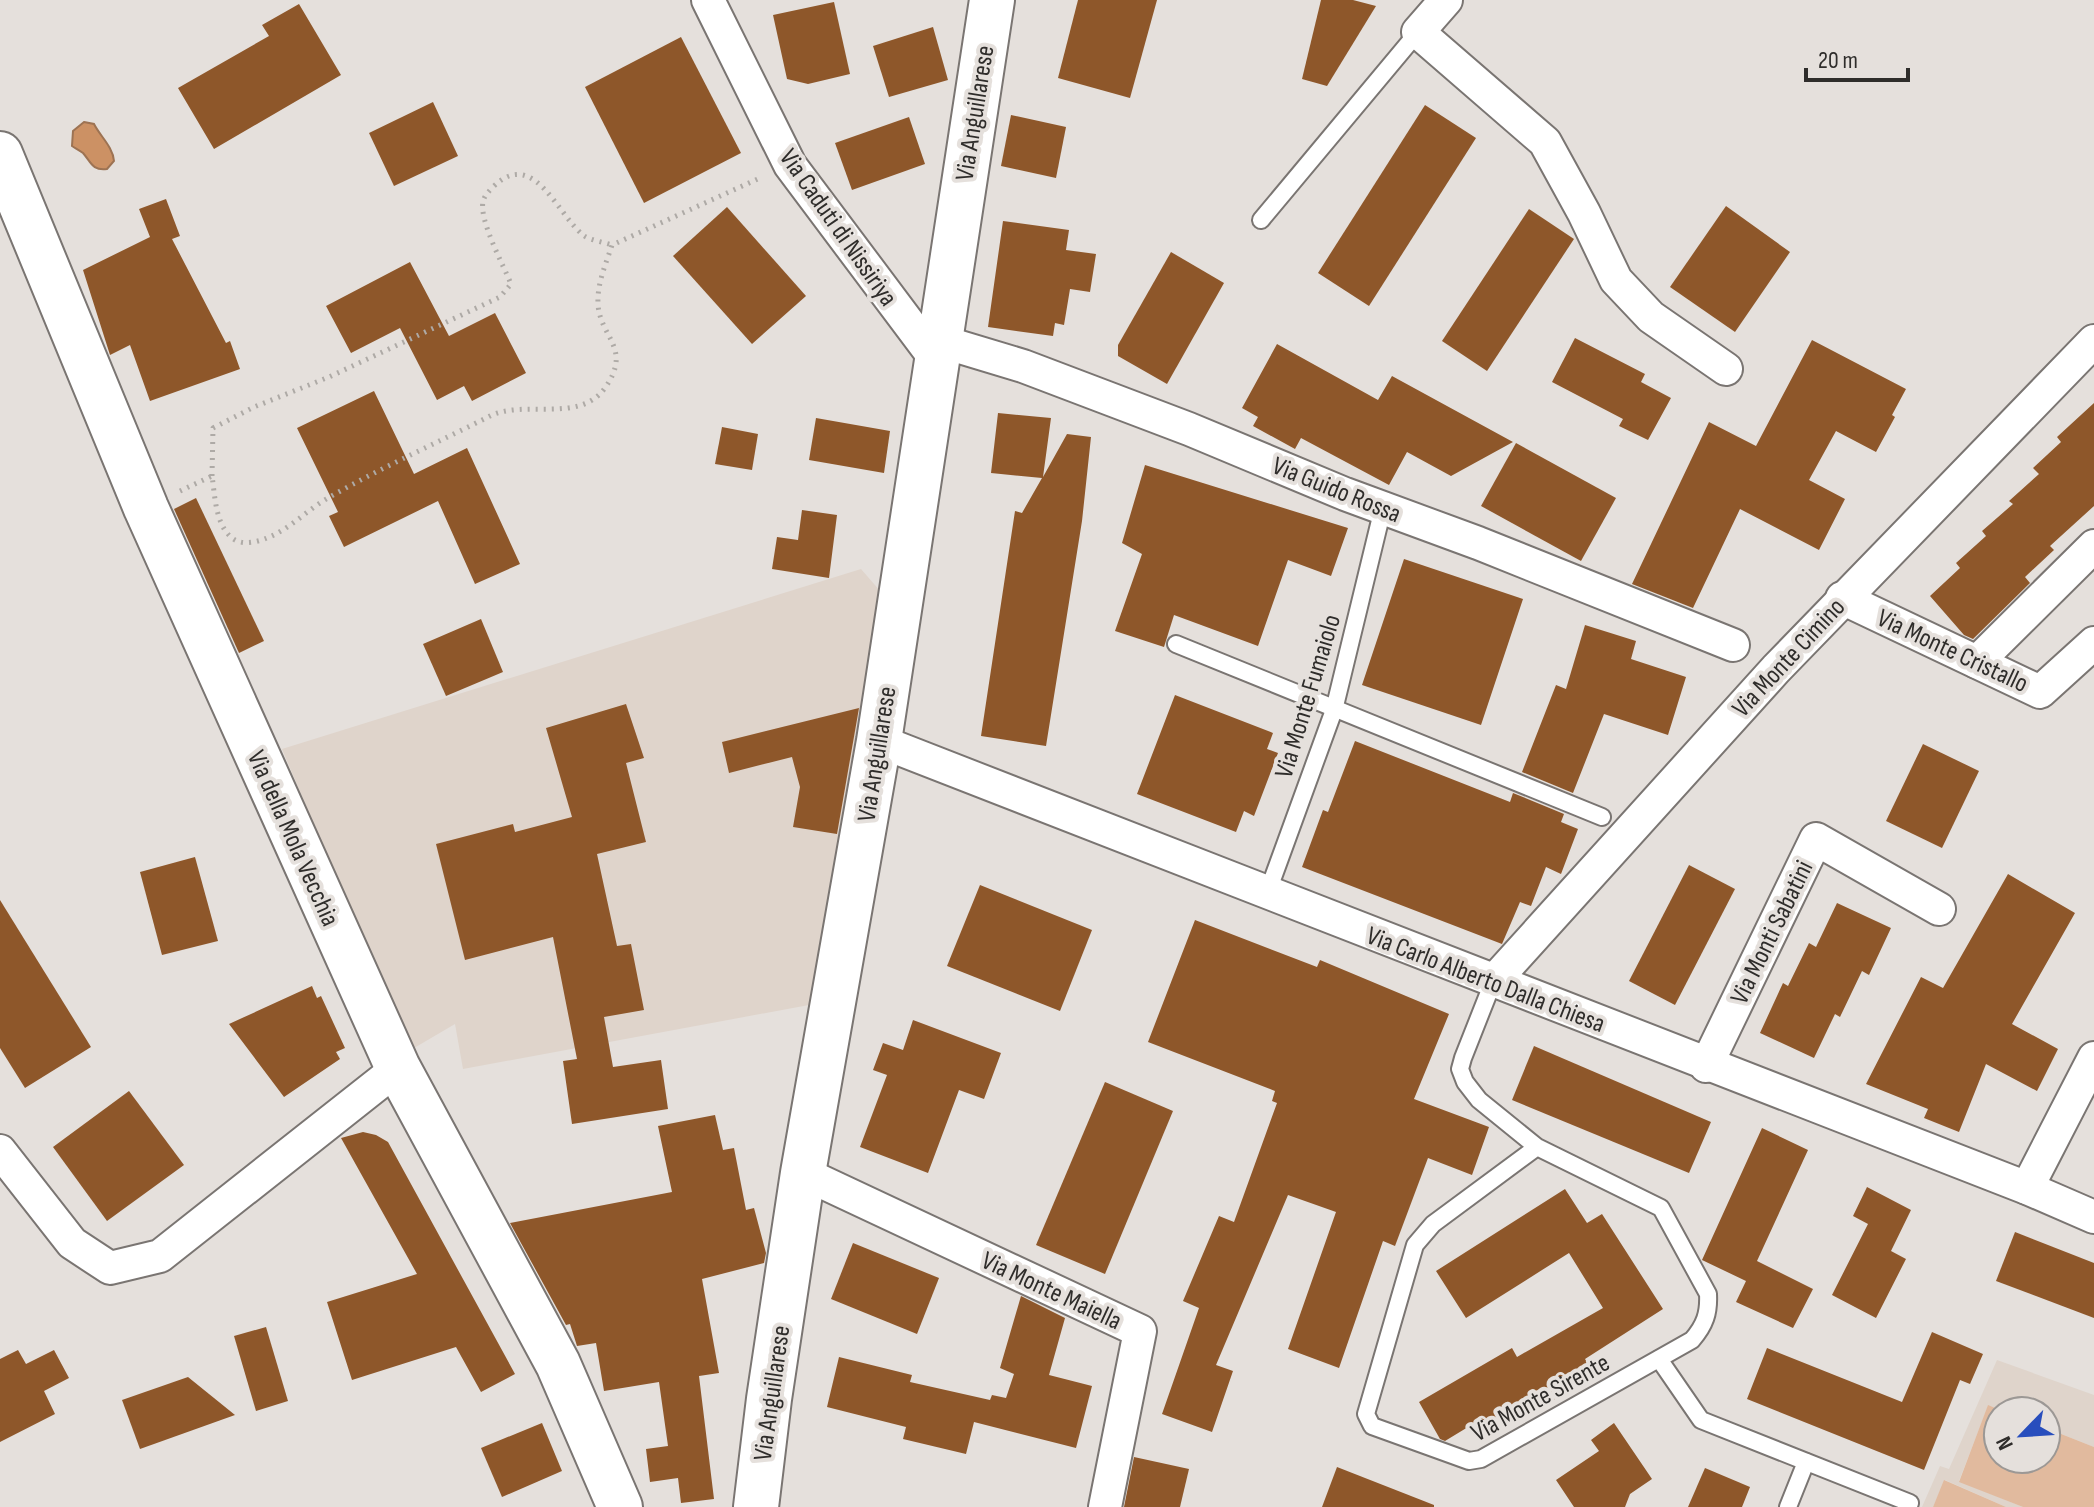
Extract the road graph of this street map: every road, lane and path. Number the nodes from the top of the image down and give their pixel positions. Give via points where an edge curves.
1 (708, 0) edge
2 (992, 0) edge
3 (1446, 0) edge
4 (1418, 32) junction
5 (0, 154) edge
6 (790, 165) junction
7 (1261, 220) dead end
8 (612, 245) junction
9 (2094, 341) edge
10 (938, 351) junction
11 (1726, 369) dead end
12 (212, 476) junction
13 (146, 508) junction
14 (1383, 508) junction
15 (2094, 546) edge
16 (1842, 598) junction
17 (2094, 643) edge
18 (1176, 644) dead end
19 (1733, 645) dead end
20 (1977, 662) junction
21 (1334, 710) junction
22 (879, 741) junction
23 (1602, 817) dead end
24 (1267, 894) junction
25 (1939, 909) dead end
26 (1493, 982) junction
27 (2094, 1058) edge
28 (1706, 1066) junction
29 (398, 1068) junction
30 (1537, 1147) junction
31 (0, 1151) edge
32 (803, 1173) junction
33 (2027, 1188) junction
34 (2094, 1217) edge
35 (1659, 1359) junction
36 (1806, 1462) junction
37 (763, 1495) edge
38 (1910, 1503) dead end
39 (620, 1507) edge
40 (1105, 1507) edge
41 (1788, 1507) edge

1 - 6 street, Via Caduti di Nissiriya
2 - 10 street, Via Anguillarese
3 - 4 street
4 - 7 lane
4 - 11 street via 1545,142 1616,280 1651,317
5 - 13 street, Via della Mola Vecchia
6 - 8 path
6 - 10 street, Via Caduti di Nissiriya
8 - 12 path via 598,307 617,351 614,371 603,391 585,403 501,410 326,499 267,538 246,543 232,538 219,517
8 - 12 path via 584,236 533,179 515,174 502,178 482,204 511,284 500,297 213,428
9 - 16 street, Via Monte Cimino
10 - 14 street, Via Guido Rossa via 1050,377
10 - 22 street, Via Anguillarese
12 - 13 path
13 - 29 street, Via della Mola Vecchia
14 - 19 street, Via Guido Rossa
14 - 21 lane, Via Monte Fumaiolo
15 - 20 street
16 - 20 street, Via Monte Cristallo
16 - 26 street, Via Monte Cimino
17 - 20 street, Via Monte Cristallo via 2040,692
18 - 21 lane
21 - 23 lane
21 - 24 lane, Via Monte Fumaiolo
22 - 24 street, Via Carlo Alberto Dalla Chiesa
22 - 32 street, Via Anguillarese
24 - 26 street, Via Carlo Alberto Dalla Chiesa
25 - 28 street, Via Monti Sabatini via 1816,839
26 - 28 street, Via Carlo Alberto Dalla Chiesa
26 - 30 lane, Via Monte Sirente via 1460,1069 1479,1100
27 - 33 street
28 - 33 street, Via Carlo Alberto Dalla Chiesa
29 - 31 street via 160,1256 110,1268 72,1243
29 - 39 street, Via della Mola Vecchia via 558,1364
30 - 35 lane, Via Monte Sirente via 1666,1212 1708,1294 1709,1309 1692,1340
30 - 35 lane, Via Monte Sirente via 1433,1224 1415,1245 1367,1420 1476,1461
32 - 37 street, Via Anguillarese
32 - 40 street, Via Monte Maiella via 1140,1331
33 - 34 street, Via Carlo Alberto Dalla Chiesa
35 - 36 lane via 1701,1420
36 - 38 lane
36 - 41 lane

